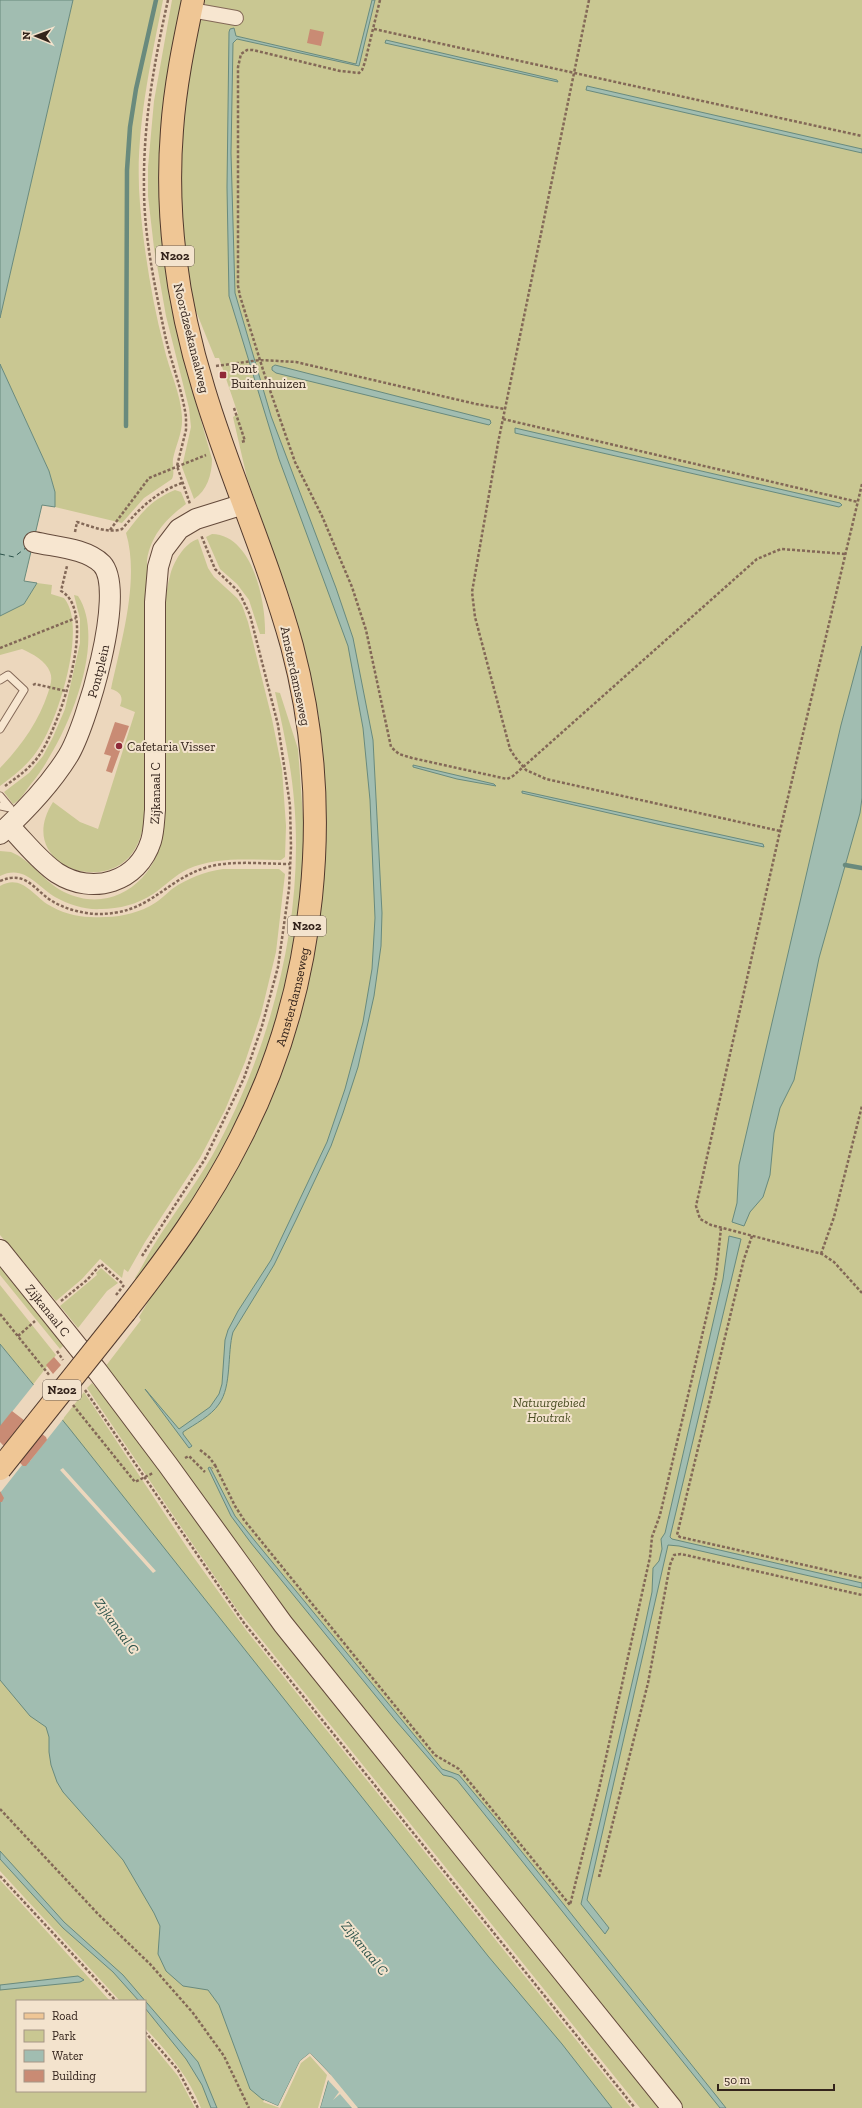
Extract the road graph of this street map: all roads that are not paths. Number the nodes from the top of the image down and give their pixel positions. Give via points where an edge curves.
1 (192, 5) edge
2 (236, 18) dead end
3 (244, 504) junction
4 (34, 542) dead end
5 (0, 680) edge
6 (0, 729) edge
7 (0, 796) edge
8 (0, 806) edge
9 (4, 830) edge
10 (0, 1250) edge
11 (0, 1469) edge
12 (672, 2108) edge

1 - 2 street
1 - 3 main road, Noordzeekanaalweg / N202 via 180,64 171,152 171,199 179,291 198,370
3 - 9 street, Zijkanaal C via 187,523 174,535 164,550 158,567 155,602 154,816 152,840 142,860 127,875 111,883 97,885 76,882 56,872
3 - 11 main road, Amsterdamseweg / N202, bridge via 270,575 292,647 309,741 315,825 312,884 304,946 290,1010 266,1081 241,1137 199,1212 125,1312
4 - 9 street, Pontplein via 86,554 104,566 110,579 108,622 87,713 69,756 44,789
5 - 6 lane via 8,675 24,690
7 - 8 lane via 10,808
10 - 12 street, Zijkanaal C via 168,1465 287,1630

